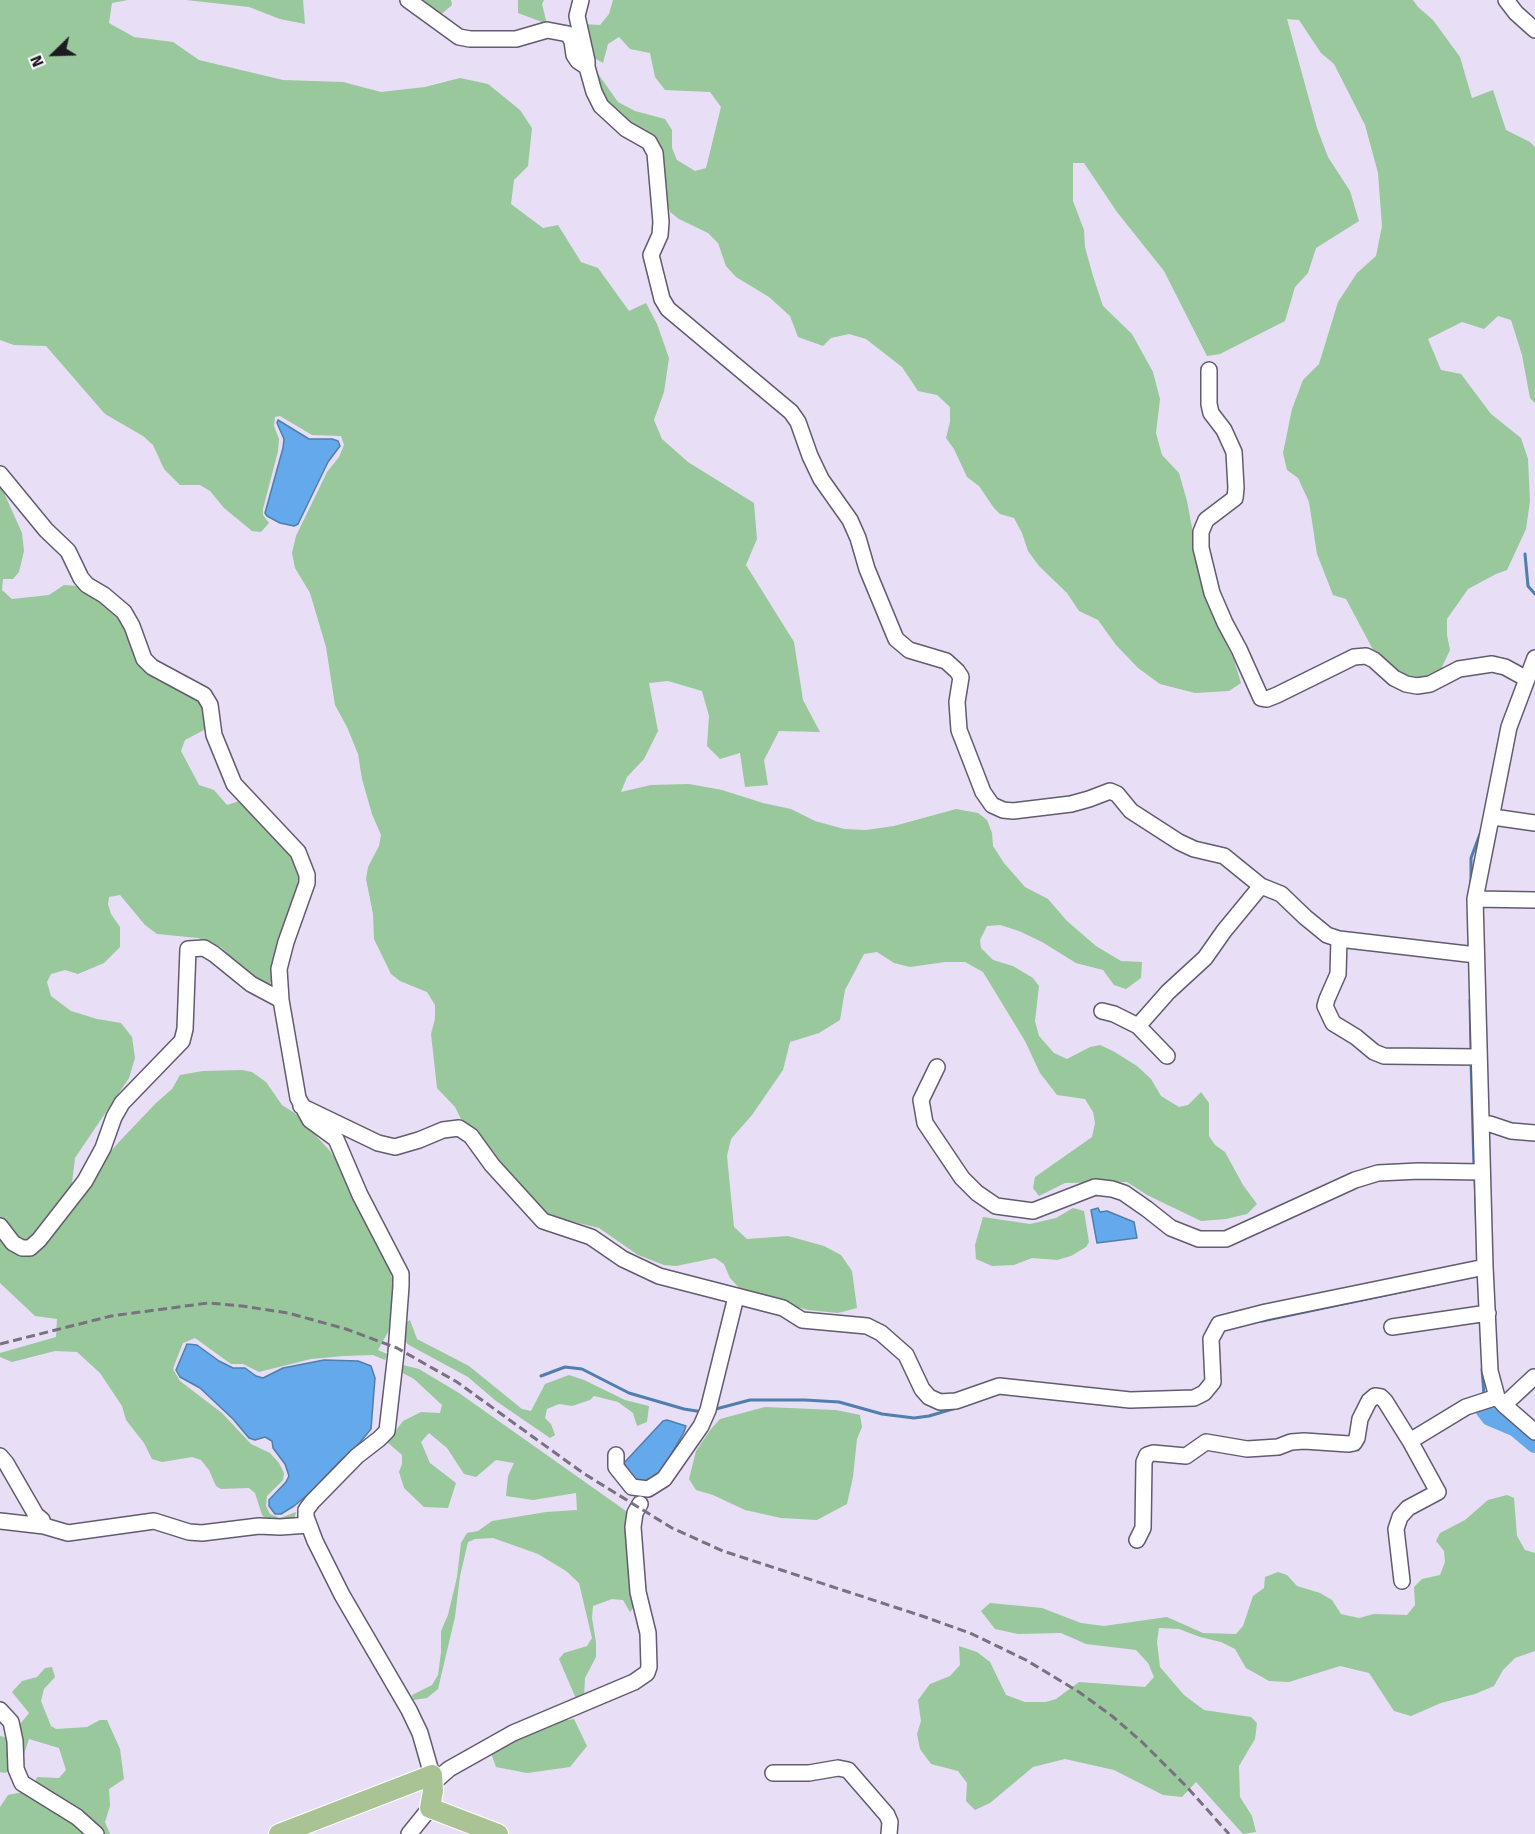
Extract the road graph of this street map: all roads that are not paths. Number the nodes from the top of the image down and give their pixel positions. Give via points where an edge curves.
1 (408, 0) edge
2 (582, 0) edge
3 (1506, 0) edge
4 (1535, 30) edge
5 (587, 68) junction
6 (1209, 370) dead end
7 (0, 474) edge
8 (1535, 658) edge
9 (1527, 679) junction
10 (1493, 817) junction
11 (1535, 823) edge
12 (1261, 886) junction
13 (1475, 899) junction
14 (1535, 900) edge
15 (1339, 939) junction
16 (1476, 955) junction
17 (281, 1000) junction
18 (1102, 1011) dead end
19 (1138, 1026) junction
20 (1167, 1056) dead end
21 (1479, 1057) junction
22 (937, 1067) dead end
23 (301, 1106) junction
24 (1482, 1124) junction
25 (1535, 1133) edge
26 (1482, 1172) junction
27 (0, 1226) edge
28 (1485, 1267) junction
29 (736, 1297) junction
30 (1488, 1312) junction
31 (1392, 1327) dead end
32 (1534, 1377) edge
33 (1500, 1401) junction
34 (1535, 1432) edge
35 (1410, 1441) junction
36 (616, 1455) dead end
37 (0, 1456) edge
38 (632, 1488) junction
39 (648, 1489) junction
40 (640, 1504) junction
41 (0, 1521) edge
42 (309, 1525) junction
43 (44, 1526) junction
44 (1137, 1540) dead end
45 (1402, 1581) dead end
46 (0, 1710) edge
47 (773, 1773) dead end
48 (433, 1779) junction
49 (430, 1808) junction
50 (96, 1834) edge
51 (279, 1834) edge
52 (409, 1834) edge
53 (498, 1834) edge
54 (888, 1834) edge

1 - 5 street via 459,37 516,39 547,30 563,32 568,34 578,61
2 - 5 street via 578,16
3 - 4 street
5 - 12 street via 601,106 626,129 649,142 655,153 661,222 651,255 662,299 668,309 798,422 821,478 850,520 896,639 909,650 946,661 961,676 957,702 959,730 983,792 992,805 1013,811 1071,804 1110,791 1131,811 1179,842 1224,856
6 - 9 street via 1211,413 1234,452 1236,488 1235,498 1206,520 1201,548 1224,623 1261,698 1277,696 1354,657 1366,656 1394,678 1417,686 1430,684 1459,669 1492,664
7 - 17 street via 46,530 68,550 87,585 124,612 144,659 204,695 210,705 214,735 234,784 298,852 307,883 279,969
8 - 9 street
9 - 10 street via 1509,727
10 - 11 street
10 - 13 street
12 - 15 street via 1281,894 1327,934
12 - 19 street via 1205,958
13 - 14 street
13 - 16 street
15 - 16 street
15 - 21 street via 1338,974 1325,1006 1333,1023 1384,1056
16 - 21 street
17 - 23 street
17 - 27 street via 204,948 188,949 182,1041 122,1103 85,1181 39,1240 30,1248 22,1248
18 - 19 street
19 - 20 street
21 - 24 street
22 - 26 street via 921,1100 925,1123 962,1178 996,1206 1033,1211 1095,1187 1112,1189 1124,1193 1171,1228 1199,1239 1226,1239 1378,1173
23 - 29 street via 378,1143 395,1147 459,1128 471,1136 543,1221 591,1237 623,1259 659,1276
23 - 42 street via 310,1120 336,1139 401,1274 387,1431 306,1509
24 - 25 street
24 - 26 street
26 - 28 street
28 - 29 street via 1219,1324 1211,1339 1212,1382 1204,1393 1194,1398 1154,1400 999,1386 956,1401 940,1402 921,1389 906,1355 881,1333 867,1326 802,1320 783,1308
28 - 30 street
29 - 39 street via 711,1401 701,1426 664,1479
30 - 31 street
30 - 33 street via 1490,1371
32 - 33 street
33 - 34 street
33 - 35 street via 1466,1407
35 - 44 street via 1385,1401 1375,1396 1360,1419 1354,1443 1304,1441 1247,1449 1206,1442 1186,1456 1147,1455 1143,1528
35 - 45 street via 1438,1492 1408,1508 1400,1517 1396,1529
36 - 38 street via 616,1467
37 - 43 street
38 - 39 street
38 - 40 street
39 - 40 street
40 - 48 street via 633,1527 638,1592 649,1642 647,1673 513,1733
41 - 43 street
42 - 43 street via 202,1533 154,1521 68,1533
42 - 48 street via 342,1595 409,1710
46 - 50 street via 11,1722 16,1769 22,1783 77,1817
47 - 54 street via 848,1770 887,1815
48 - 49 main road
48 - 51 main road
49 - 52 street
49 - 53 main road

